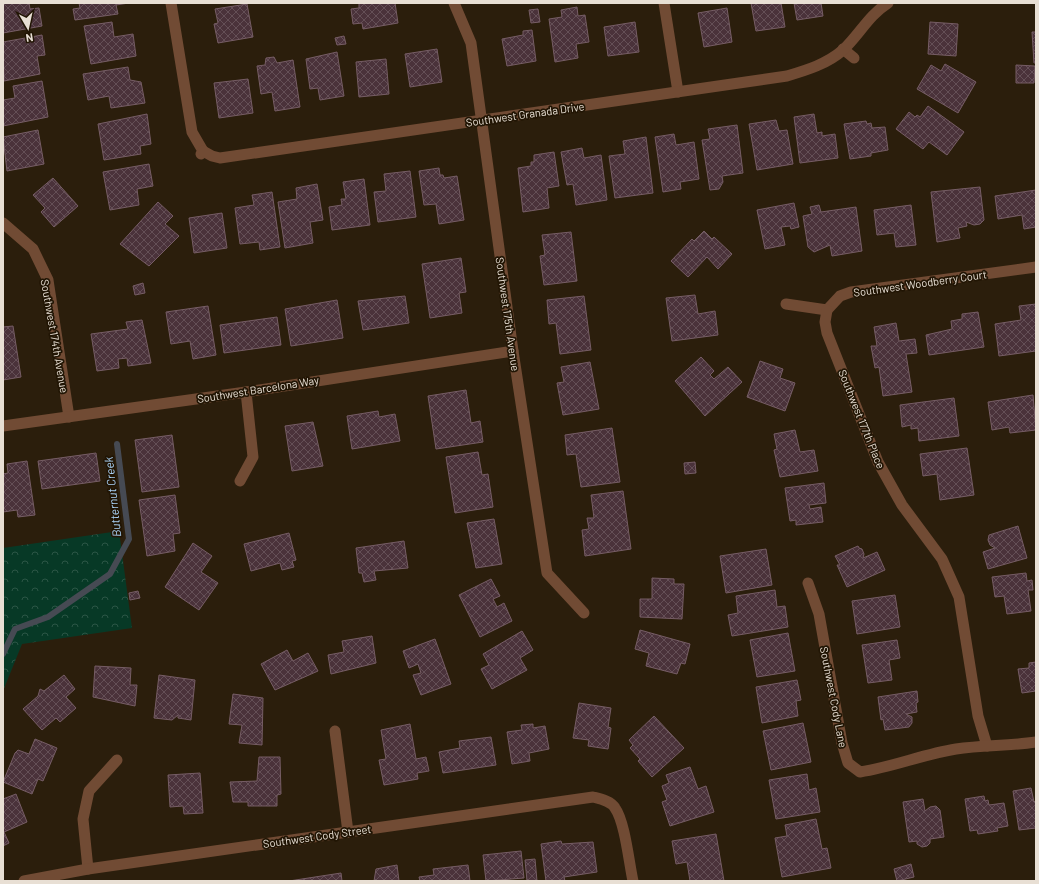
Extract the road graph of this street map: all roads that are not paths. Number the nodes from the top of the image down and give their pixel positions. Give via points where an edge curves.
1 (171, 3) edge
2 (454, 3) edge
3 (664, 3) edge
4 (888, 3) edge
5 (843, 50) junction
6 (854, 58) dead end
7 (678, 92) junction
8 (482, 120) junction
9 (3, 223) edge
10 (1036, 267) edge
11 (786, 304) dead end
12 (827, 310) junction
13 (513, 351) junction
14 (246, 392) junction
15 (69, 417) junction
16 (3, 426) edge
17 (240, 481) dead end
18 (808, 583) dead end
19 (584, 613) dead end
20 (335, 731) dead end
21 (1036, 742) edge
22 (987, 746) junction
23 (117, 760) dead end
24 (348, 832) junction
25 (88, 869) junction
26 (26, 880) edge
27 (633, 881) edge

1 - 8 street, Southwest Granada Drive via 192,132 202,152 212,156 220,158
2 - 8 street, Southwest 175th Avenue via 471,43
3 - 7 street
4 - 5 street, Southwest Granada Drive via 873,15
5 - 6 street
5 - 7 street, Southwest Granada Drive via 821,64 787,76
7 - 8 street, Southwest Granada Drive
8 - 13 street, Southwest 175th Avenue
9 - 15 street, Southwest 174th Avenue via 33,249 48,280
10 - 12 street, Southwest Woodberry Court via 851,292 840,296
11 - 12 street
12 - 22 street, Southwest 177th Place via 827,333 878,462 902,505 942,559 959,597 978,716
13 - 14 street, Southwest Barcelona Way
13 - 19 street, Southwest 175th Avenue via 547,573
14 - 15 street, Southwest Barcelona Way
14 - 17 street via 253,457
15 - 16 street, Southwest Barcelona Way
18 - 22 street, Southwest Cody Lane via 819,614 842,744 848,763 860,772 881,769 955,749
20 - 24 street
21 - 22 street, Southwest Cody Lane
23 - 25 street via 90,790 83,819
24 - 25 street, Southwest Cody Street
24 - 27 street, Southwest Cody Street via 593,797 606,800 615,807 621,819
25 - 26 street, Southwest Cody Street

